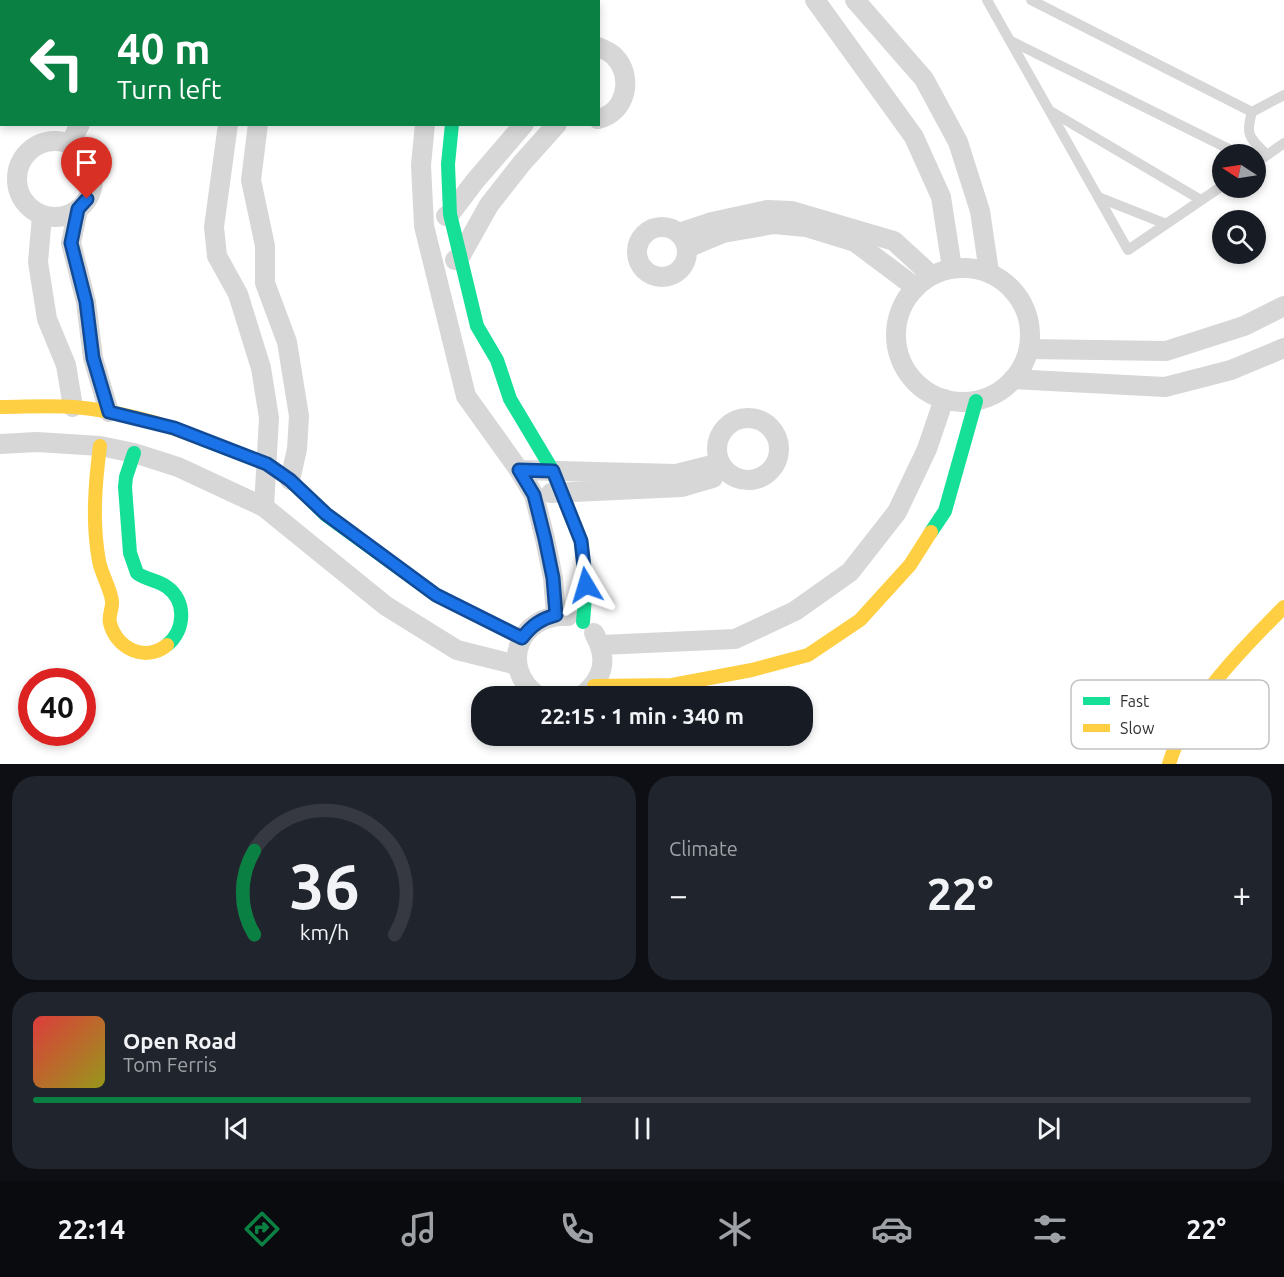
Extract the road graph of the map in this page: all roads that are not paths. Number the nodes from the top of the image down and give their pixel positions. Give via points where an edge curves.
1 (815, 0) edge
2 (855, 0) edge
3 (987, 0) edge
4 (1031, 0) edge
5 (1010, 41) junction
6 (600, 48) edge
7 (1284, 95) edge
8 (1050, 111) junction
9 (1252, 112) junction
10 (600, 118) edge
11 (79, 126) edge
12 (228, 126) edge
13 (258, 126) edge
14 (424, 126) edge
15 (452, 126) edge
16 (522, 126) edge
17 (555, 126) edge
18 (1284, 143) edge
19 (70, 144) junction
20 (1219, 144) edge
21 (1267, 155) joint
22 (8, 176) edge
23 (219, 178) junction
24 (251, 180) junction
25 (1212, 193) edge
26 (1098, 197) junction
27 (1201, 200) junction
28 (78, 209) junction
29 (450, 214) junction
30 (42, 216) junction
31 (1166, 224) junction
32 (424, 226) junction
33 (683, 241) dead end
34 (460, 255) junction
35 (952, 268) junction
36 (989, 272) junction
37 (436, 275) junction
38 (923, 281) junction
39 (1284, 306) edge
40 (1284, 348) edge
41 (1029, 349) junction
42 (1013, 380) junction
43 (944, 399) junction
44 (976, 401) junction
45 (0, 407) edge
46 (73, 407) junction
47 (109, 412) junction
48 (0, 444) edge
49 (100, 446) junction
50 (134, 453) junction
51 (267, 464) junction
52 (519, 470) junction
53 (553, 471) junction
54 (290, 480) junction
55 (562, 491) junction
56 (534, 495) junction
57 (264, 507) junction
58 (1284, 607) edge
59 (556, 615) junction
60 (583, 622) junction
61 (522, 638) junction
62 (601, 645) junction
63 (517, 665) junction
64 (1216, 680) edge
65 (526, 686) edge
66 (592, 686) edge
67 (658, 686) edge
68 (1173, 749) edge
69 (1169, 764) edge

1 - 35 street via 914,137 941,197
2 - 36 street via 924,79 958,142 980,211
3 - 5 lane
4 - 9 lane
5 - 8 lane
5 - 20 lane
6 - 10 street via 620,63 626,87 615,110
7 - 9 lane
8 - 26 lane
8 - 27 lane
9 - 21 lane via 1248,127 1251,140
11 - 19 street
12 - 23 street
13 - 24 street
14 - 32 street via 420,165
15 - 29 main road via 448,164
16 - 29 street
17 - 34 street via 489,205
18 - 21 lane
19 - 22 street via 58,141 34,147
19 - 28 street via 81,151 93,174 89,193
22 - 30 street via 23,201
23 - 24 street
23 - 51 street via 214,227 217,256 238,294 261,368 269,418
24 - 54 street via 265,246 265,283 287,342 299,416
25 - 27 lane
26 - 31 lane
26 - 31 lane via 1128,250
27 - 31 lane
28 - 30 street via 61,217
28 - 47 street via 71,243 86,302 93,358
29 - 32 street
29 - 34 main road
30 - 46 street via 38,262 47,319 66,365
32 - 37 street
33 - 38 street via 712,222 767,210 792,211 894,241
34 - 37 street
34 - 53 main road via 477,326 496,360 510,399
35 - 36 street via 971,267
35 - 38 street
36 - 41 street via 1008,285 1023,303 1030,325
37 - 52 street via 466,396
38 - 43 street via 903,304 896,325 897,347 904,367 917,384
39 - 41 street via 1244,326 1166,351
40 - 42 street via 1231,370 1165,387
41 - 42 street
42 - 44 street
43 - 44 street
43 - 62 street via 927,449 897,512 841,579 795,611 735,639
44 - 67 main road via 945,511 910,565 860,620 808,655 752,670
45 - 46 main road
46 - 47 main road
47 - 51 main road via 174,428
48 - 49 street
49 - 50 street
49 - 50 main road via 96,551 112,600 109,624 121,645 143,654 166,647 175,639 182,615 173,593 164,585 141,578 134,570 125,481
50 - 57 street via 178,467
51 - 54 main road
51 - 57 street
52 - 53 street
52 - 56 street
53 - 55 main road
53 - 55 street via 676,474 723,467 709,480 682,487
54 - 61 main road via 326,514 436,595
55 - 56 street
55 - 60 main road via 581,541 586,585
56 - 59 street via 553,578
57 - 63 street via 386,606 457,650
58 - 64 main road
59 - 60 street
59 - 61 street via 542,619
60 - 62 street
61 - 63 street
62 - 66 street via 601,673
63 - 65 street
68 - 69 main road

